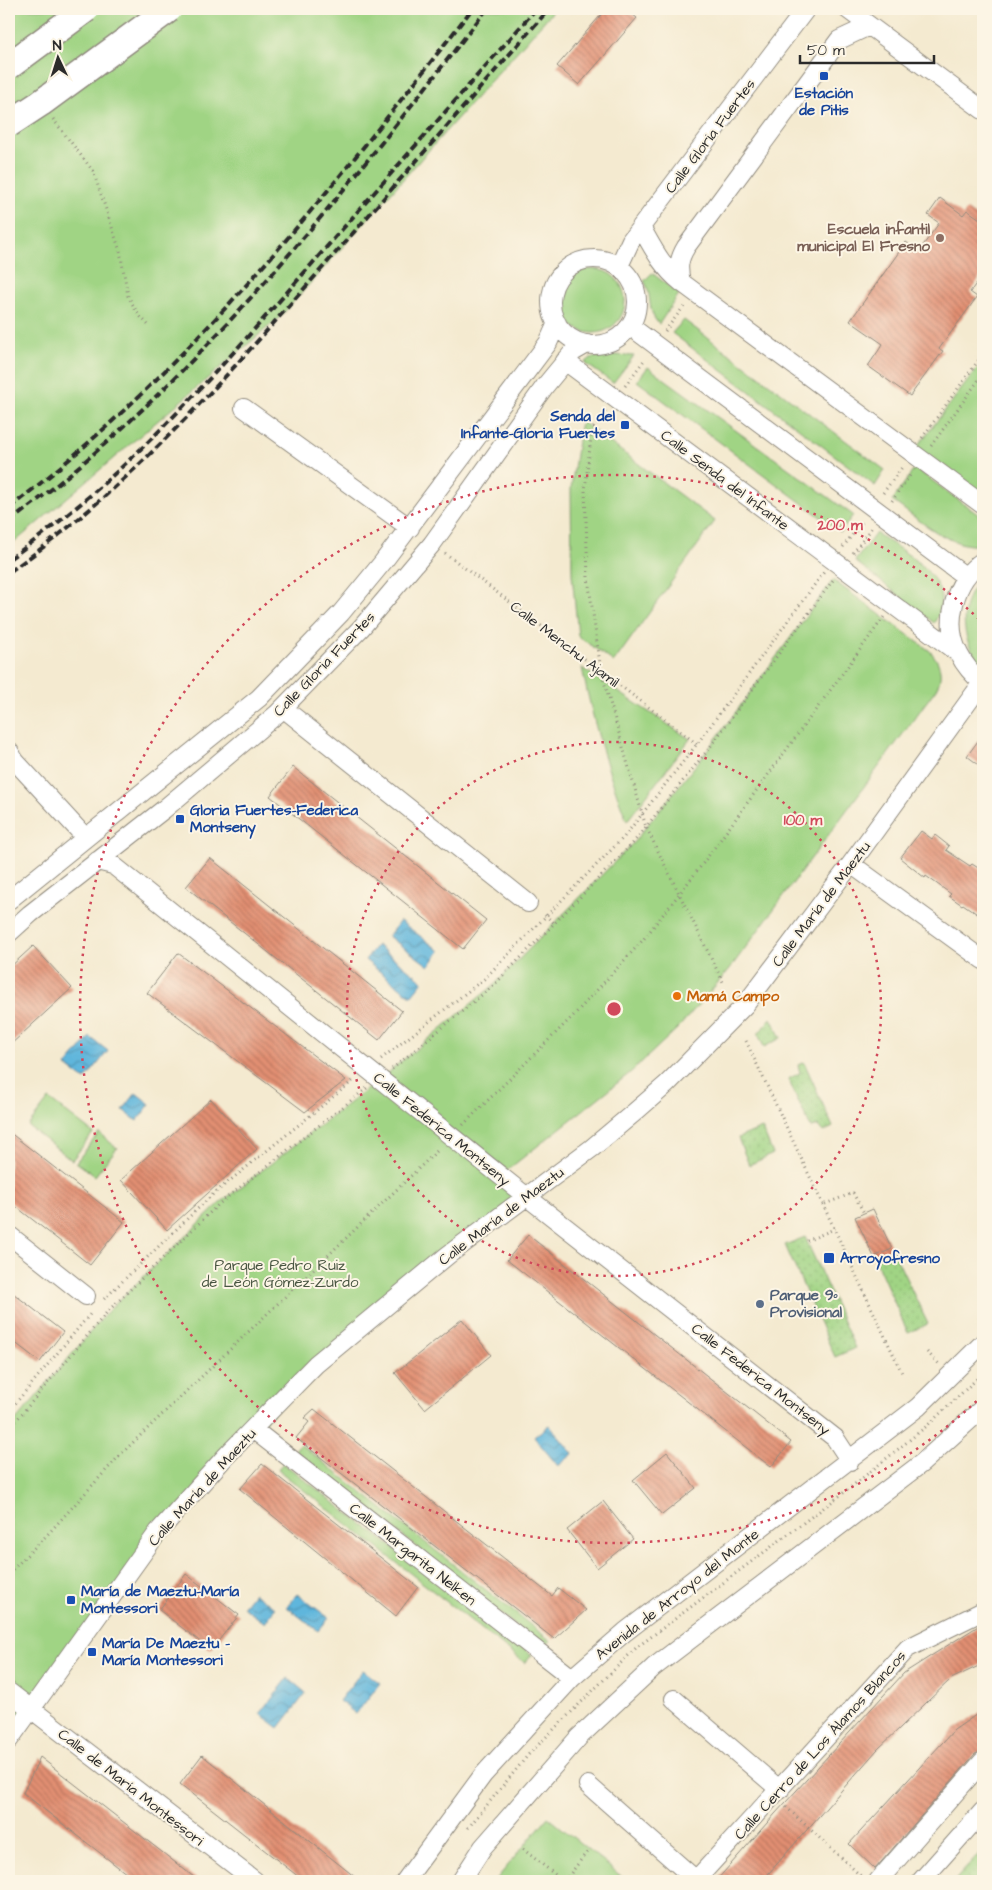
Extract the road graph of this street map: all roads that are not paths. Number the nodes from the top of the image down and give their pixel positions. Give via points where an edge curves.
1 (86, 9) edge
2 (169, 9) edge
3 (806, 9) edge
4 (847, 9) edge
5 (869, 26) junction
6 (9, 66) edge
7 (983, 110) edge
8 (9, 124) edge
9 (641, 227) junction
10 (619, 266) junction
11 (685, 281) junction
12 (557, 323) junction
13 (630, 326) junction
14 (587, 344) junction
15 (564, 361) junction
16 (244, 408) dead end
17 (983, 505) edge
18 (410, 528) junction
19 (983, 561) edge
20 (966, 577) junction
21 (958, 653) junction
22 (983, 683) edge
23 (283, 708) junction
24 (11, 759) edge
25 (85, 837) junction
26 (98, 861) junction
27 (851, 864) junction
28 (9, 900) edge
29 (528, 903) dead end
30 (9, 933) edge
31 (983, 960) edge
32 (527, 1197) junction
33 (9, 1236) edge
34 (86, 1296) dead end
35 (983, 1342) edge
36 (983, 1408) edge
37 (254, 1430) junction
38 (850, 1461) junction
39 (983, 1611) edge
40 (572, 1678) junction
41 (9, 1692) edge
42 (674, 1699) dead end
43 (30, 1709) junction
44 (9, 1740) edge
45 (983, 1761) edge
46 (588, 1785) dead end
47 (777, 1793) junction
48 (983, 1811) edge
49 (254, 1881) edge
50 (405, 1881) edge
51 (461, 1881) edge
52 (696, 1881) edge
53 (878, 1881) edge
54 (921, 1881) edge

1 - 6 highway, bridge
2 - 8 highway, bridge
3 - 9 street, Calle Gloria Fuertes
4 - 5 street
5 - 7 street
5 - 11 street via 839,40 686,247
9 - 10 street, Calle Gloria Fuertes
9 - 11 street via 669,273
10 - 12 street via 590,259 564,271 551,295 551,308
10 - 13 street via 631,278 637,294 637,311
11 - 17 street
12 - 14 street via 564,334
12 - 18 street, Calle Gloria Fuertes via 548,344
13 - 14 street via 613,340
13 - 20 street
14 - 15 street, Calle Gloria Fuertes
15 - 21 street, Calle Senda del Infante
15 - 23 street, Calle Gloria Fuertes via 432,544 361,628
16 - 18 street
18 - 25 street, Calle Gloria Fuertes via 341,613 259,698
19 - 20 street
20 - 21 street via 956,595 952,614 952,634
21 - 22 street via 968,669
22 - 27 street, Calle María de Maeztu
23 - 26 street, Calle Gloria Fuertes
23 - 29 street
24 - 25 street
25 - 28 street, Calle Gloria Fuertes
26 - 30 street, Calle Gloria Fuertes
26 - 32 street, Calle Federica Montseny via 113,865
27 - 31 street
27 - 32 street, Calle María de Maeztu via 750,998 705,1047 636,1111
32 - 37 street, Calle María de Maeztu via 448,1255 316,1364
32 - 38 street, Calle Federica Montseny via 836,1438
33 - 34 street
35 - 38 street, Avenida de Arroyo del Monte via 918,1407
36 - 51 street via 922,1463 654,1667 579,1737 483,1847
37 - 40 street, Calle Margarita Nelken
37 - 43 street, Calle María de Maeztu via 226,1456 158,1532
38 - 40 street, Avenida de Arroyo del Monte via 625,1632
39 - 47 street, Calle Cerro de Los Álamos Blancos via 908,1648
40 - 50 street, Avenida de Arroyo del Monte via 483,1775
41 - 43 street, Calle de María Montessori
42 - 47 street
43 - 44 street, Calle María de Maeztu
43 - 49 street, Calle de María Montessori
45 - 53 street
46 - 52 street
47 - 52 street, Calle Cerro de Los Álamos Blancos
48 - 54 street

